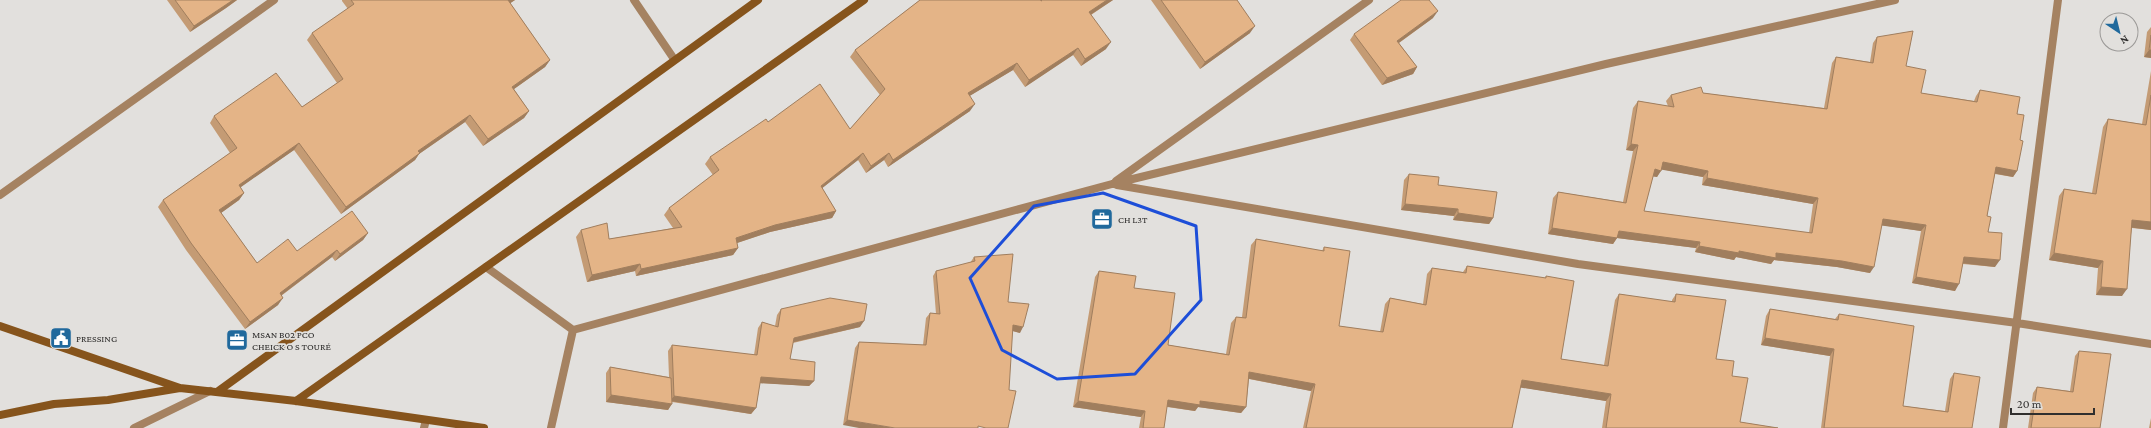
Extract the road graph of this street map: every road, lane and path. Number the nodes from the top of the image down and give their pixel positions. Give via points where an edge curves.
1 (274, 0) edge
2 (634, 0) edge
3 (758, 0) edge
4 (864, 0) edge
5 (1369, 0) edge
6 (1895, 0) edge
7 (2058, 0) edge
8 (674, 59) junction
9 (1112, 184) junction
10 (0, 195) edge
11 (486, 267) junction
12 (2017, 323) junction
13 (0, 326) edge
14 (573, 330) junction
15 (2151, 344) edge
16 (180, 388) junction
17 (214, 392) junction
18 (296, 401) junction
19 (0, 415) edge
20 (425, 424) edge
21 (134, 428) edge
22 (484, 428) edge
23 (551, 428) edge
24 (2003, 428) edge

1 - 10 street
2 - 8 street
3 - 8 main road
4 - 11 main road
5 - 9 street
6 - 9 street via 1606,64
7 - 12 street
8 - 17 main road
9 - 12 street via 1578,264
9 - 14 street
11 - 14 street
11 - 18 main road
12 - 15 street
12 - 24 street
13 - 16 main road
14 - 23 street
16 - 17 main road
16 - 19 main road via 108,400 54,404
17 - 18 main road
17 - 21 street
18 - 20 main road
20 - 22 main road

